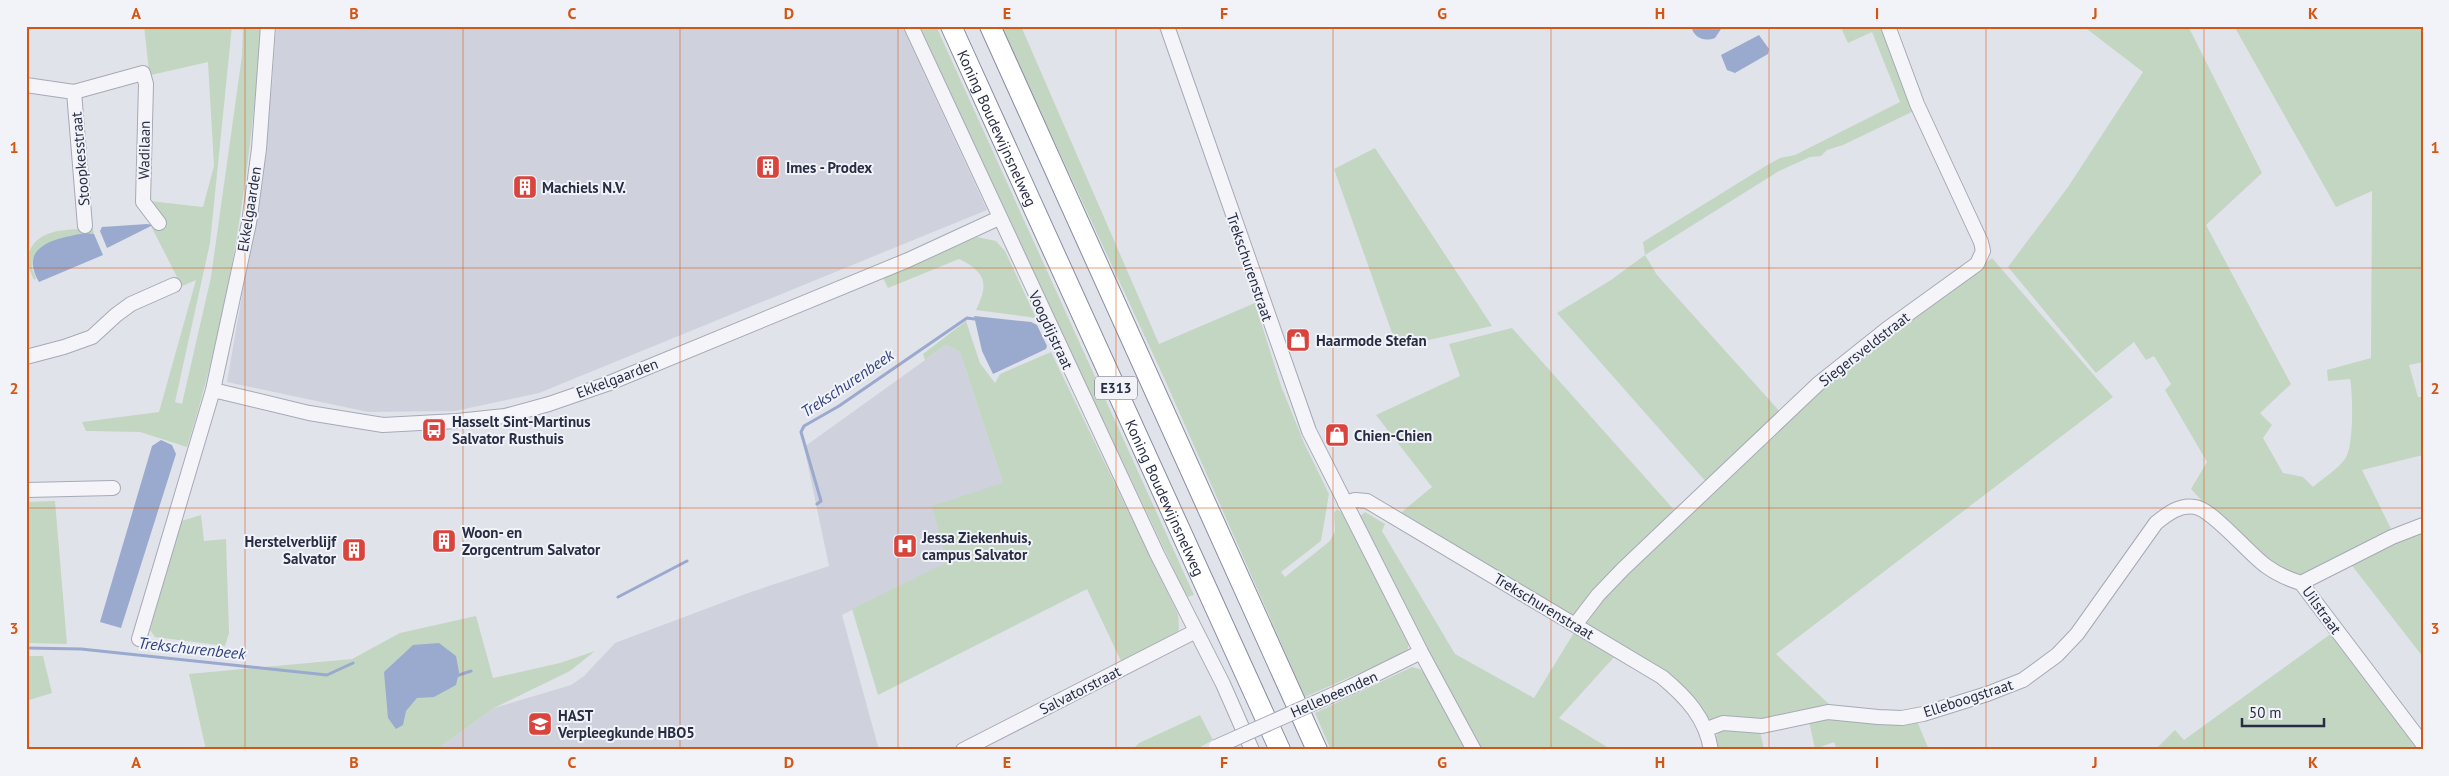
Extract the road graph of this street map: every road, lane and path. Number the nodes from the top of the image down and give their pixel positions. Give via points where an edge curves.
1 (268, 26) edge
2 (912, 26) edge
3 (951, 26) edge
4 (990, 26) edge
5 (1168, 26) edge
6 (1888, 26) edge
7 (26, 85) edge
8 (74, 92) junction
9 (999, 218) junction
10 (159, 222) dead end
11 (85, 226) dead end
12 (174, 285) dead end
13 (26, 357) edge
14 (213, 390) junction
15 (113, 488) dead end
16 (26, 490) edge
17 (1345, 503) junction
18 (2423, 525) edge
19 (2301, 583) junction
20 (1575, 625) junction
21 (1196, 631) junction
22 (139, 639) dead end
23 (1422, 652) junction
24 (1707, 729) junction
25 (2423, 744) edge
26 (1214, 748) edge
27 (963, 750) edge
28 (1252, 750) edge
29 (1280, 750) edge
30 (1317, 750) edge
31 (1474, 750) edge
32 (1711, 750) edge

1 - 14 street, Ekkelgaarden via 259,149 249,223
2 - 9 street, Voogdijstraat
3 - 29 highway, Koning Boudewijnsnelweg / E313
4 - 30 highway, E313
5 - 17 street, Trekschurenstraat via 1289,379 1309,431
6 - 20 street, Siegersveldstraat via 1917,104 1982,242 1982,257 1818,384 1623,569
7 - 8 street
8 - 10 street, Wadilaan via 143,73 146,84 143,202
8 - 11 street, Stoopkesstraat
9 - 14 street, Ekkelgaarden via 908,260 607,384 505,416 383,425 309,413
9 - 21 street, Voogdijstraat via 1156,554
12 - 13 street via 131,304 92,337
14 - 22 street, Ekkelgaarden
15 - 16 street
17 - 20 street, Trekschurenstraat via 1367,501
17 - 23 street, Trekschurenstraat
18 - 19 street, Uilstraat
19 - 24 street, Elleboogstraat via 2265,565 2203,509 2184,507 2156,523 2076,634 2057,655 2022,680 1916,716 1878,717 1828,712 1762,726 1723,723
19 - 25 street, Uilstraat
20 - 24 street, Trekschurenstraat via 1662,677 1694,707
21 - 27 street, Salvatorstraat
21 - 28 street
23 - 26 street, Hellebeemden, bridge
23 - 31 street, Trekschurenstraat
24 - 32 street, Trekschurenstraat

